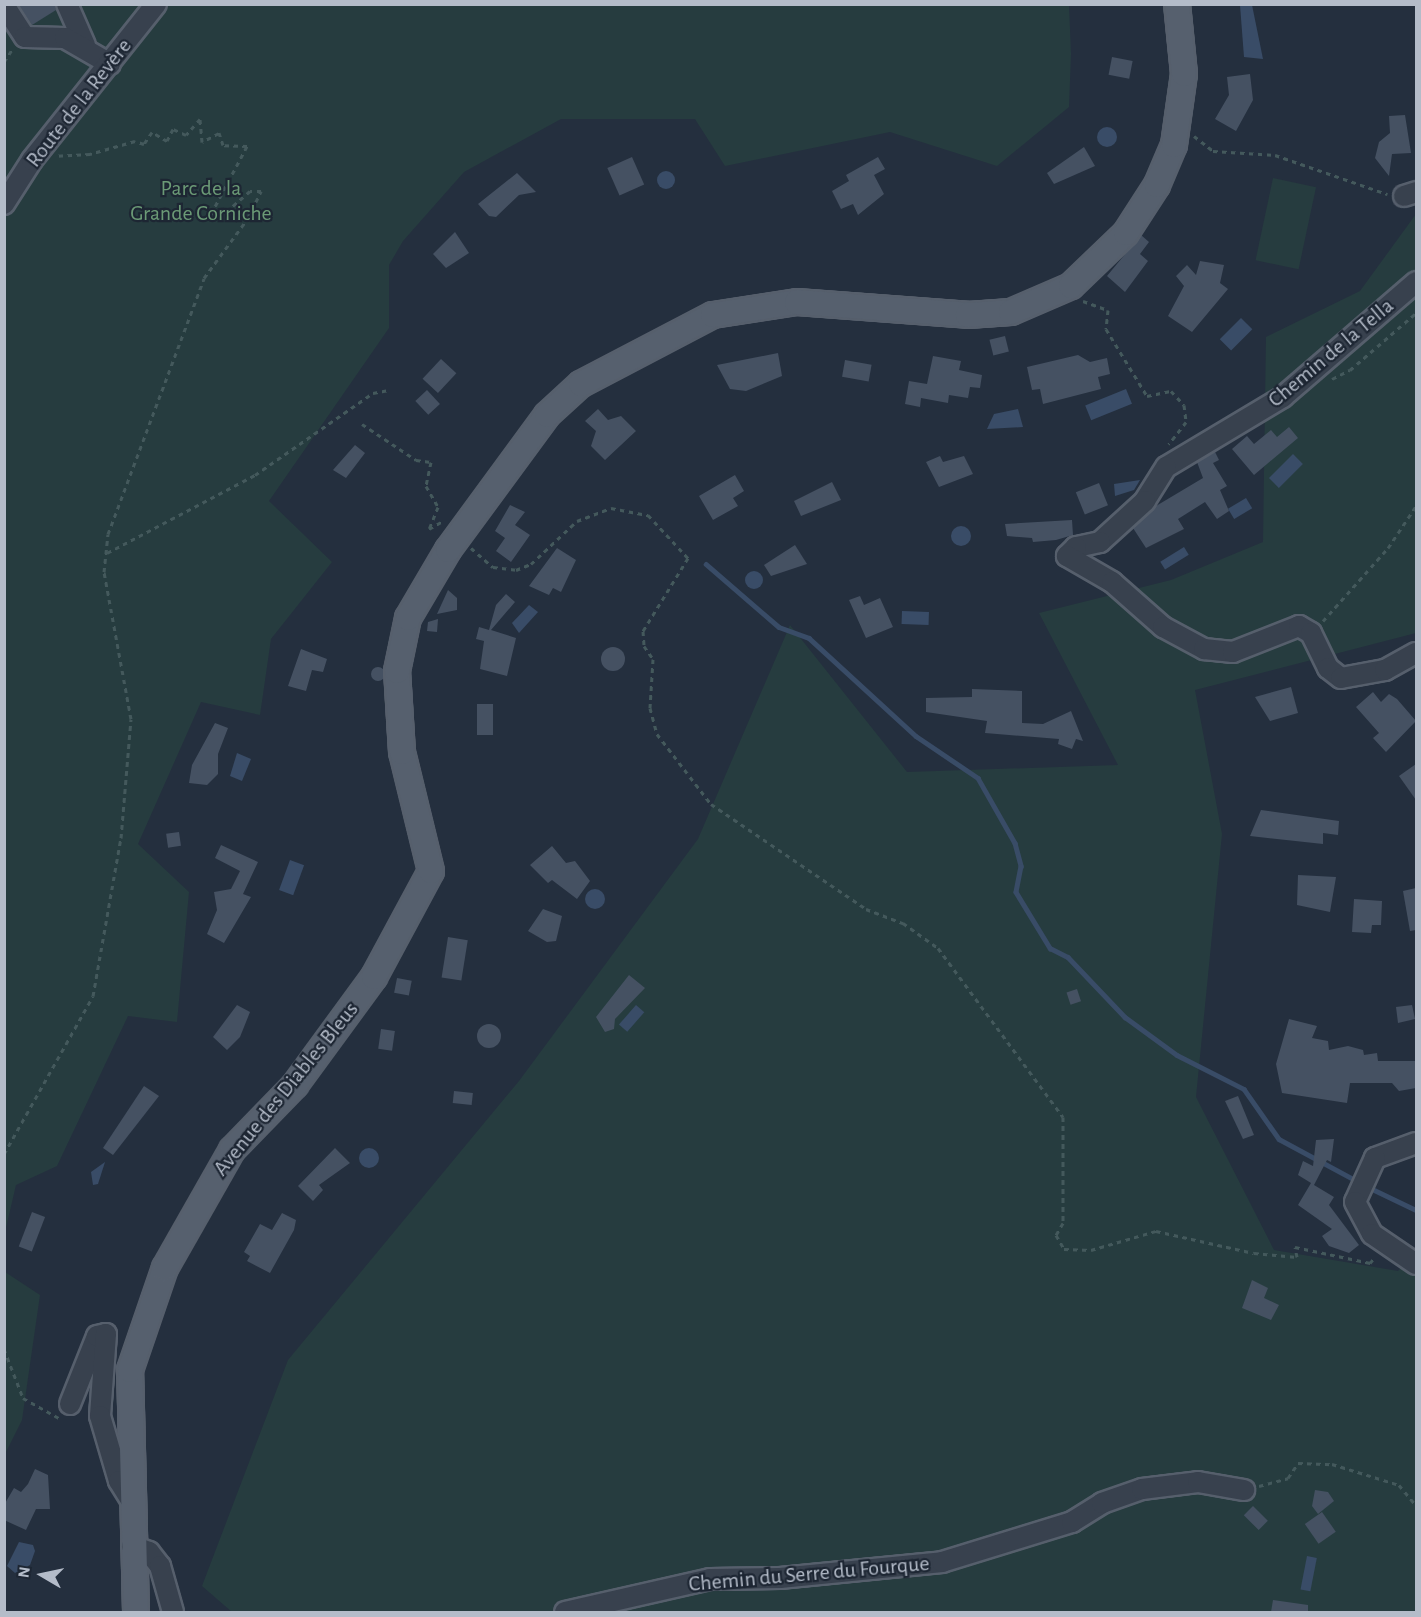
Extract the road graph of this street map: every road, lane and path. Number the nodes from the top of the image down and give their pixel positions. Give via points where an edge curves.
1 (67, 4) edge
2 (156, 4) edge
3 (1177, 4) edge
4 (4, 5) edge
5 (85, 45) junction
6 (110, 64) junction
7 (1178, 128) junction
8 (32, 160) junction
9 (1410, 194) edge
10 (4, 204) edge
11 (1416, 282) edge
12 (1071, 286) junction
13 (1416, 313) edge
14 (1322, 387) dead end
15 (389, 390) dead end
16 (362, 424) dead end
17 (1166, 467) junction
18 (1416, 506) edge
19 (457, 536) junction
20 (107, 553) junction
21 (1311, 633) junction
22 (1416, 652) edge
23 (1416, 1143) edge
24 (4, 1154) edge
25 (1369, 1248) dead end
26 (1416, 1264) edge
27 (4, 1349) edge
28 (70, 1404) joint
29 (1244, 1490) joint
30 (131, 1500) junction
31 (1416, 1506) edge
32 (132, 1546) junction
33 (136, 1612) edge
34 (173, 1612) edge
35 (565, 1612) edge

1 - 5 street
2 - 6 street, Route de la Revère
3 - 7 main road, Avenue des Diables Bleus via 1184,74
4 - 5 street via 25,37 54,36
5 - 6 street
6 - 8 street, Route de la Revère
7 - 9 path via 1212,151 1275,155
7 - 12 main road, Avenue des Diables Bleus via 1157,185 1126,233
8 - 10 street, Route de la Revère
8 - 20 path via 90,154 135,141 144,144 152,132 167,141 173,129 186,135 200,119 205,127 199,134 202,142 219,133 223,145 247,146 211,214 228,210 250,191 261,191 204,278 108,534
11 - 17 street, Chemin de la Tella via 1283,397
12 - 17 path via 1077,300 1108,310 1106,329 1147,396 1171,391 1184,405 1186,422 1162,458
12 - 19 main road, Avenue des Diables Bleus via 1011,312 968,315 796,302 713,315 581,384 547,415
13 - 14 path via 1350,370
15 - 20 path via 373,393 255,475
16 - 19 path via 416,460 431,462 426,486 438,507 429,529 449,520 449,530
17 - 21 street, Chemin de la Tella via 1124,521 1100,542 1069,550 1070,560 1105,578 1163,627 1204,649 1233,652 1292,627
18 - 21 path via 1350,595
19 - 25 path via 493,567 516,570 531,564 577,521 610,508 648,515 688,558 643,631 644,646 653,659 650,708 657,734 711,804 866,909 903,923 938,948 1063,1117 1063,1223 1056,1235 1064,1250 1091,1250 1156,1231 1254,1253 1297,1257 1295,1247 1370,1263 1377,1256
19 - 30 main road, Avenue des Diables Bleus via 408,618 397,671 402,752 432,871 374,977 295,1085 232,1150 165,1268 130,1370
20 - 24 path via 104,573 131,718 121,837 93,996
21 - 22 street via 1328,668 1341,678 1385,670
23 - 26 street via 1380,1153 1360,1181 1357,1212 1372,1234
27 - 28 path via 23,1398 62,1420
28 - 30 street via 97,1336 106,1334 100,1416 118,1481
29 - 31 path via 1288,1478 1298,1463 1332,1464 1399,1485
29 - 35 street, Chemin du Serre du Fourque via 1198,1482 1142,1489 1102,1503 1072,1522 942,1562 780,1578 710,1579
30 - 32 main road, Avenue des Diables Bleus
32 - 33 main road, Avenue des Diables Bleus
32 - 34 street via 149,1552 160,1566

